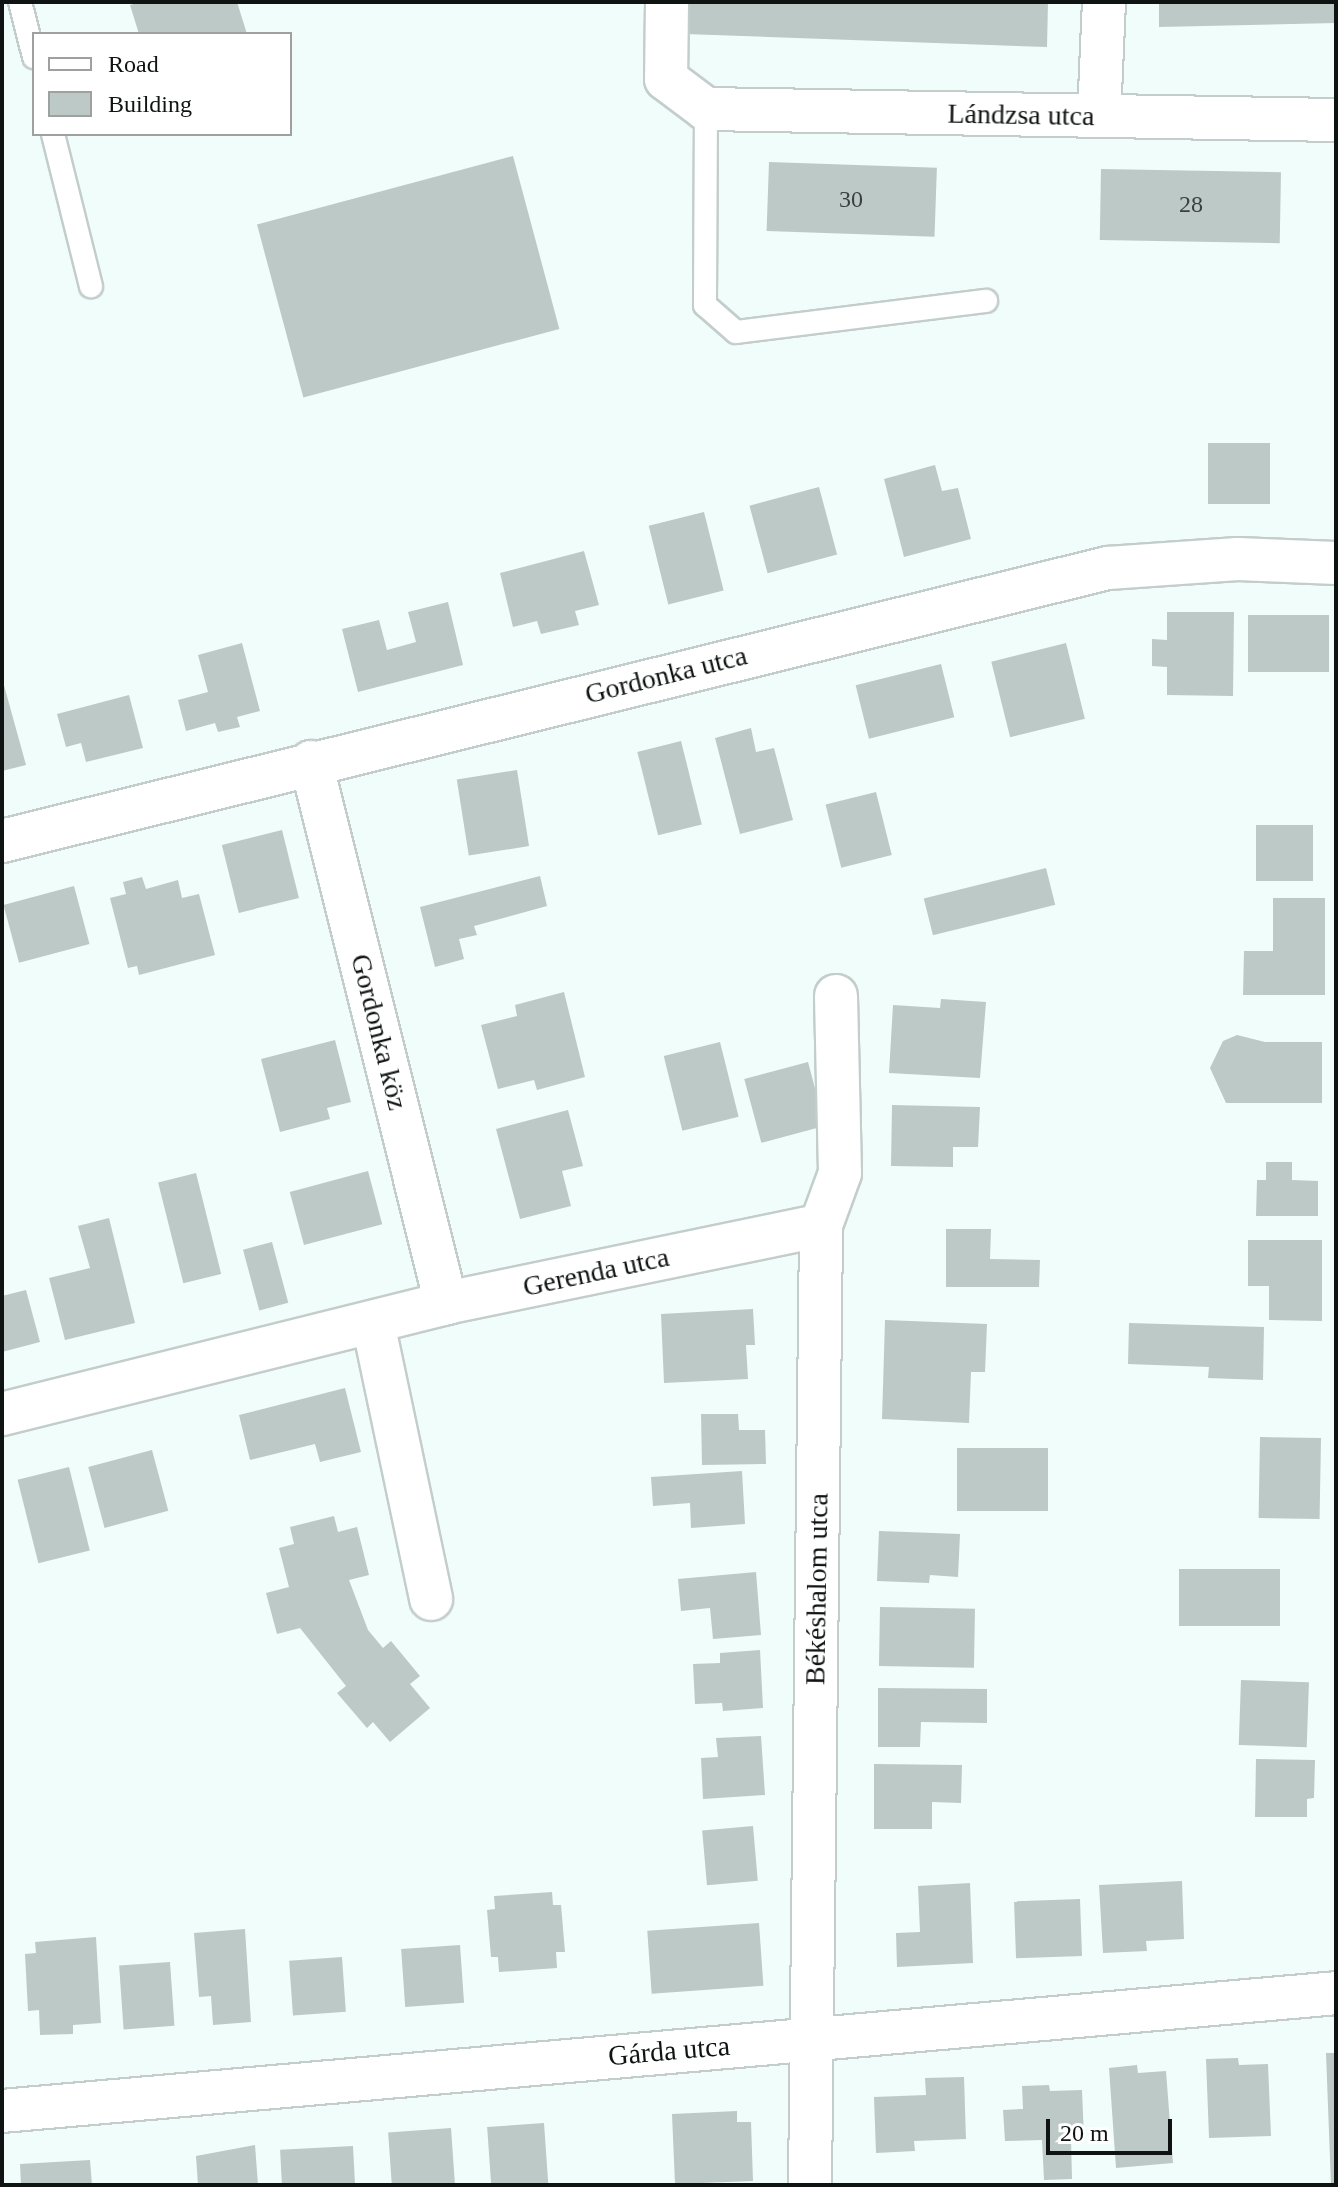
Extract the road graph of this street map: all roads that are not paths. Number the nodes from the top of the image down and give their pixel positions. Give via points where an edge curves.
1 (20, 2) edge
2 (667, 2) edge
3 (1104, 2) edge
4 (32, 49) edge
5 (706, 109) junction
6 (1099, 116) junction
7 (1336, 120) edge
8 (54, 136) edge
9 (91, 286) dead end
10 (986, 301) dead end
11 (1336, 563) edge
12 (311, 762) junction
13 (2, 841) edge
14 (836, 996) dead end
15 (821, 1225) junction
16 (446, 1303) junction
17 (373, 1323) junction
18 (2, 1414) edge
19 (431, 1599) dead end
20 (1336, 1993) edge
21 (811, 2038) junction
22 (2, 2111) edge
23 (810, 2185) edge

1 - 4 lane
2 - 5 street via 666,79
3 - 6 street
5 - 6 street, Lándzsa utca
5 - 10 lane via 705,305 736,332
6 - 7 street, Lándzsa utca
8 - 9 lane
11 - 12 street, Gordonka utca via 1238,559 1108,568
12 - 13 street, Gordonka utca
12 - 16 street, Gordonka köz
14 - 15 street, Békéshalom utca via 840,1173
15 - 16 street, Gerenda utca
15 - 21 street, Békéshalom utca
16 - 17 street, Gerenda utca
17 - 18 street, Gerenda utca
17 - 19 street
20 - 21 street, Gárda utca
21 - 22 street, Gárda utca
21 - 23 street, Békéshalom utca

